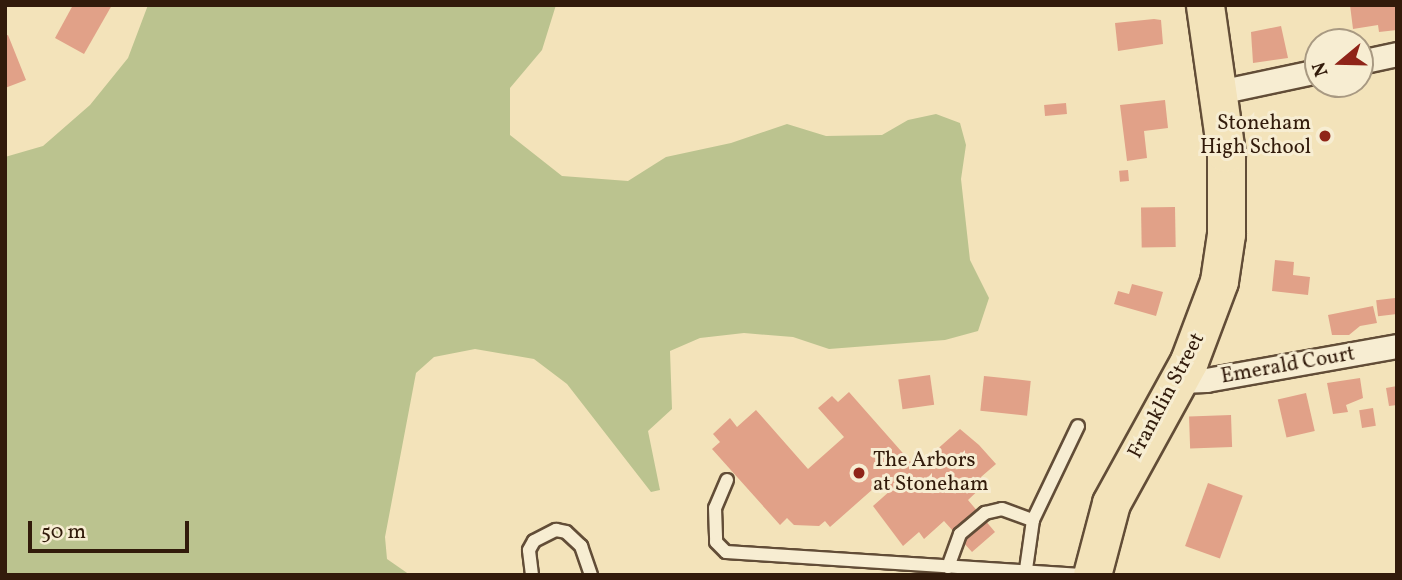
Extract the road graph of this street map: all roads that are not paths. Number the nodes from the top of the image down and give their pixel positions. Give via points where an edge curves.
1 (1205, 5) edge
2 (1397, 54) edge
3 (1374, 59) edge
4 (1304, 74) edge
5 (1219, 92) junction
6 (1397, 346) edge
7 (1179, 381) junction
8 (1078, 426) dead end
9 (727, 480) dead end
10 (1033, 520) junction
11 (948, 567) junction
12 (1026, 569) junction
13 (532, 575) edge
14 (591, 575) edge
15 (1081, 575) edge
16 (1092, 575) edge

1 - 5 main road, Franklin Street
2 - 3 street
4 - 5 street
5 - 7 main road, Franklin Street via 1227,173 1222,260 1202,334
6 - 7 street, Emerald Court via 1211,380
7 - 16 main road, Franklin Street via 1111,503
8 - 10 lane
9 - 11 lane via 715,508 716,542 726,552
10 - 11 lane via 1005,509 988,512 960,534
10 - 12 lane
11 - 12 lane
12 - 15 lane
13 - 14 lane via 529,550 534,541 556,530 566,532 581,546

